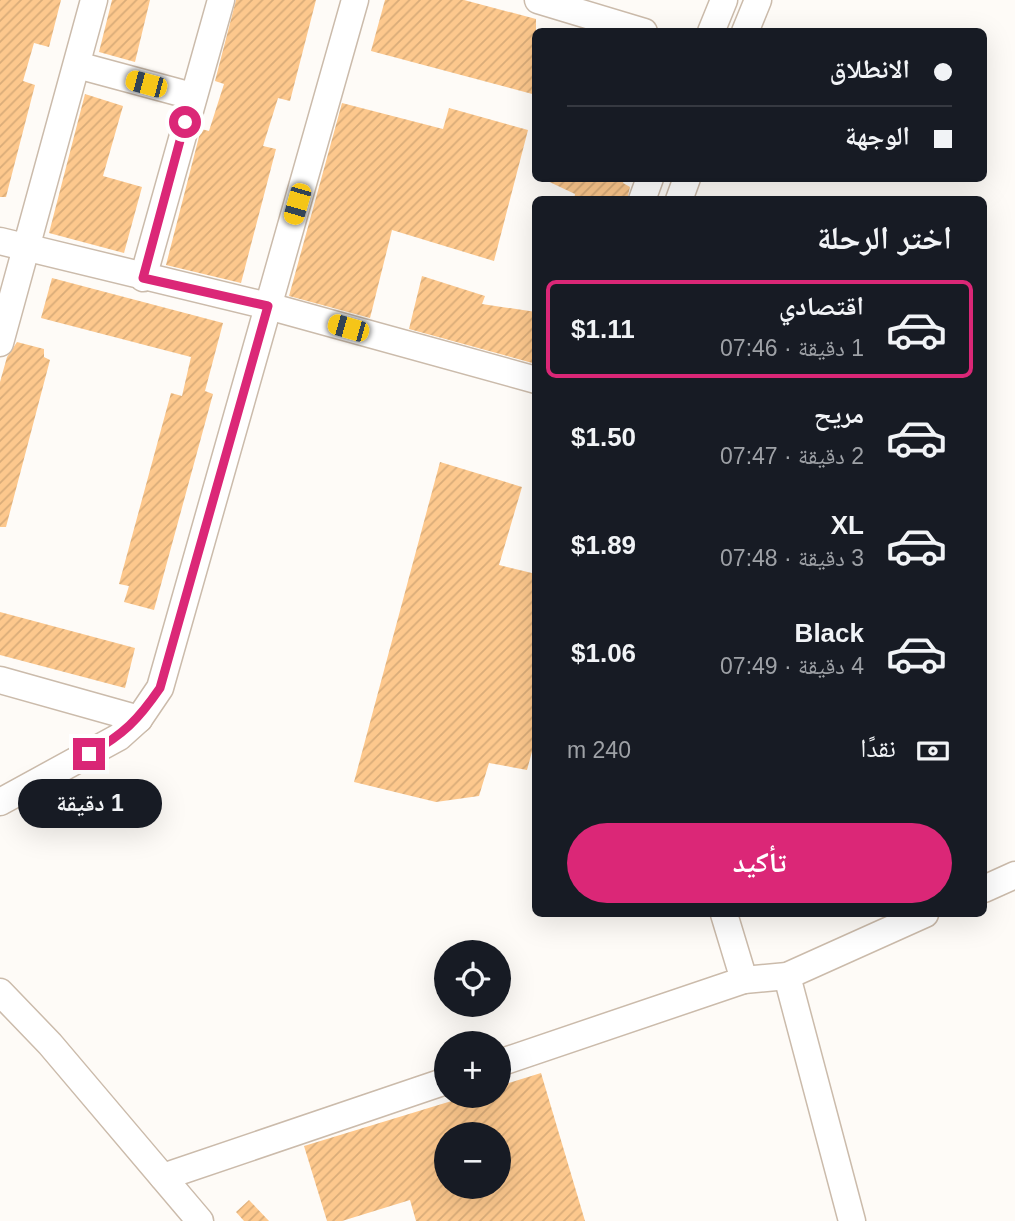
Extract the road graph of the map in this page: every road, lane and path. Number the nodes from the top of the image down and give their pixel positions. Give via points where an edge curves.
1 (94, 0) edge
2 (221, 0) edge
3 (355, 0) edge
4 (538, 0) edge
5 (724, 0) edge
6 (758, 0) edge
7 (631, 28) edge
8 (712, 28) edge
9 (747, 28) edge
10 (76, 65) junction
11 (192, 96) junction
12 (0, 241) edge
13 (26, 248) junction
14 (143, 278) junction
15 (268, 306) junction
16 (0, 343) edge
17 (532, 379) edge
18 (0, 680) edge
19 (139, 719) junction
20 (0, 802) edge
21 (1015, 875) edge
22 (987, 888) edge
23 (725, 917) edge
24 (919, 917) edge
25 (787, 976) junction
26 (744, 980) junction
27 (0, 992) edge
28 (511, 1059) edge
29 (434, 1085) edge
30 (163, 1177) junction
31 (200, 1221) edge
32 (852, 1221) edge

1 - 10 street
2 - 11 street
3 - 15 street
4 - 7 street
5 - 8 street
6 - 9 street
10 - 11 street
10 - 13 street
11 - 14 street
12 - 13 street
13 - 14 street
13 - 16 street
14 - 15 street
15 - 17 street
15 - 19 street via 160,688
18 - 19 street
19 - 20 street via 119,737
21 - 22 street
23 - 26 street
24 - 25 street
25 - 26 street
25 - 32 street
26 - 28 street
27 - 30 street via 51,1044
29 - 30 street
30 - 31 street

